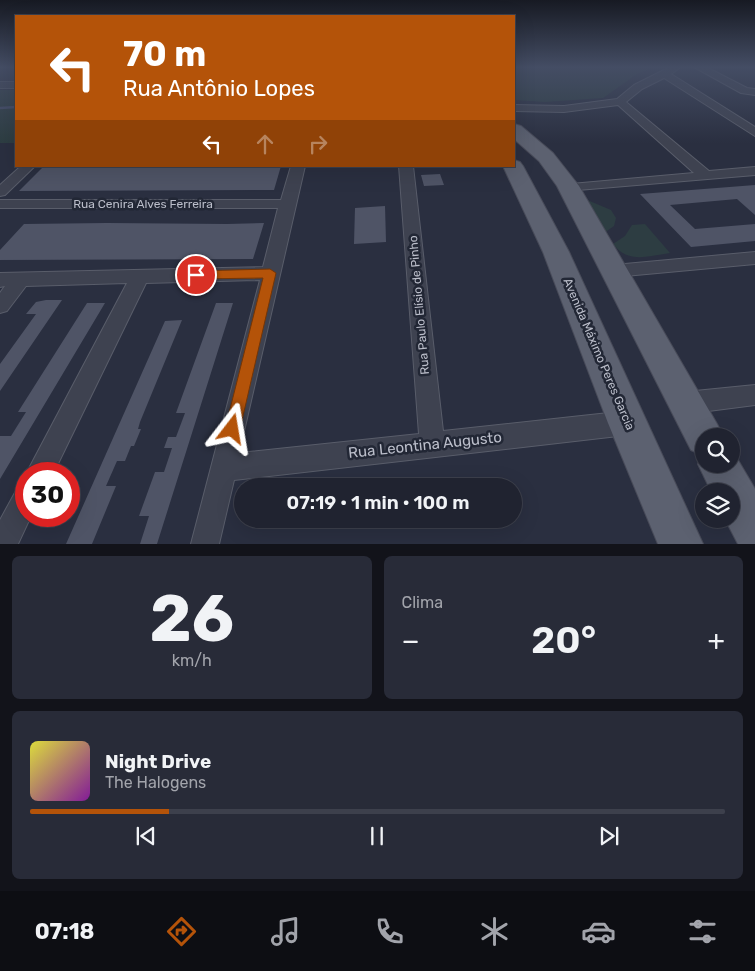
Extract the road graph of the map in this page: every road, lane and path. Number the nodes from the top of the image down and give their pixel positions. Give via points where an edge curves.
1 (632, 92) edge
2 (693, 92) edge
3 (620, 102) junction
4 (515, 109) edge
5 (515, 131) edge
6 (755, 132) edge
7 (28, 167) edge
8 (298, 167) edge
9 (406, 167) edge
10 (513, 167) edge
11 (755, 171) edge
12 (704, 174) junction
13 (571, 188) junction
14 (0, 192) edge
15 (0, 204) edge
16 (287, 204) junction
17 (755, 258) edge
18 (614, 271) junction
19 (270, 273) junction
20 (140, 276) junction
21 (0, 280) edge
22 (21, 280) junction
23 (0, 306) edge
24 (755, 395) edge
25 (685, 403) junction
26 (627, 423) junction
27 (699, 428) edge
28 (432, 444) junction
29 (45, 462) edge
30 (223, 468) junction
31 (723, 473) edge
32 (15, 520) edge
33 (755, 531) edge
34 (3, 544) edge
35 (205, 544) edge
36 (681, 544) edge

1 - 3 street
2 - 6 street
3 - 4 street via 564,110
3 - 12 street
5 - 13 main road via 551,160
7 - 14 street
8 - 16 street
9 - 28 street, Rua Paulo Elísio de Pinho
10 - 26 main road, Avenida Máximo Peres Garcia via 556,252
11 - 12 street
12 - 13 street
13 - 18 main road
15 - 16 street, Rua Cenira Alves Ferreira
16 - 19 street
17 - 18 street
18 - 25 main road
19 - 20 street
19 - 30 street
20 - 22 street
20 - 29 street
21 - 22 street
22 - 23 street
24 - 25 street
25 - 27 main road
26 - 28 street, Rua Leontina Augusto
26 - 36 main road, Avenida Máximo Peres Garcia
28 - 30 street, Rua Leontina Augusto
30 - 35 street
31 - 33 main road
32 - 34 street

